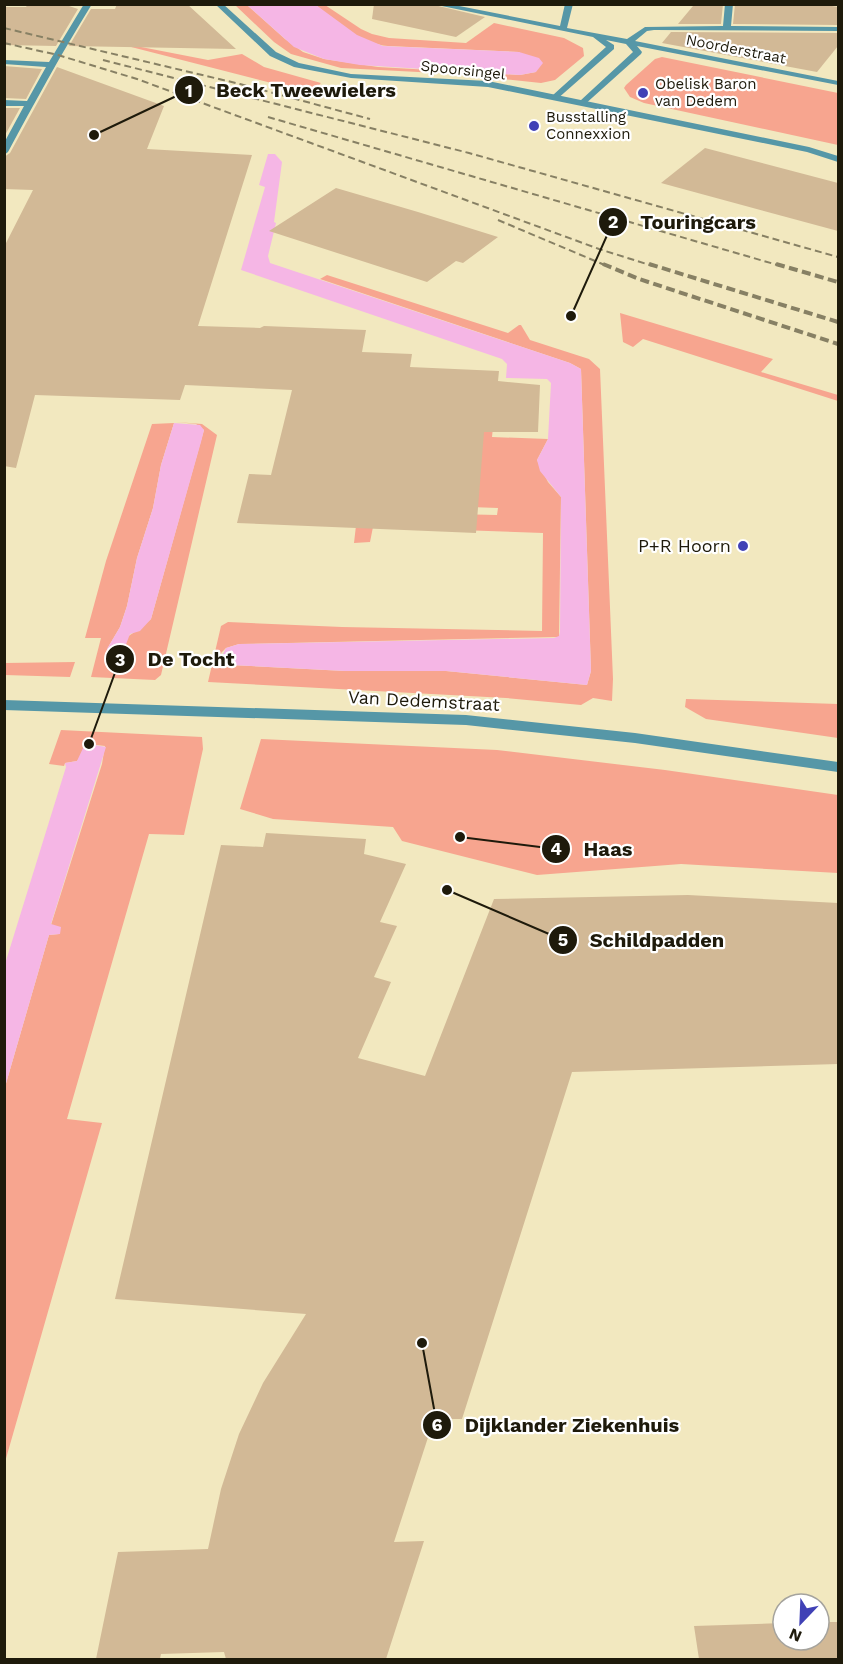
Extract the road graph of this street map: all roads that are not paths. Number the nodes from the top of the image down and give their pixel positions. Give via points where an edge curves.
1 (88, 4) edge
2 (218, 4) edge
3 (435, 4) edge
4 (569, 4) edge
5 (729, 4) edge
6 (563, 29) junction
7 (727, 29) junction
8 (838, 29) edge
9 (594, 36) junction
10 (629, 42) junction
11 (4, 62) edge
12 (51, 65) junction
13 (838, 83) edge
14 (556, 97) junction
15 (4, 103) edge
16 (583, 103) junction
17 (32, 104) junction
18 (4, 152) edge
19 (838, 159) edge
20 (4, 705) edge
21 (838, 767) edge

1 - 12 street
2 - 14 street, Spoorsingel via 273,54 297,65 351,76 488,84
3 - 6 street, Noorderstraat
4 - 6 street
5 - 7 street
6 - 9 street, Noorderstraat
7 - 8 street
7 - 10 street via 645,29
9 - 10 street, Noorderstraat
9 - 14 street via 611,47
10 - 13 street, Noorderstraat
10 - 16 street via 638,52
11 - 12 street
12 - 17 street
14 - 16 street, Spoorsingel
15 - 17 street
16 - 19 street, Spoorsingel
17 - 18 street
20 - 21 street, Van Dedemstraat via 466,720 634,738

